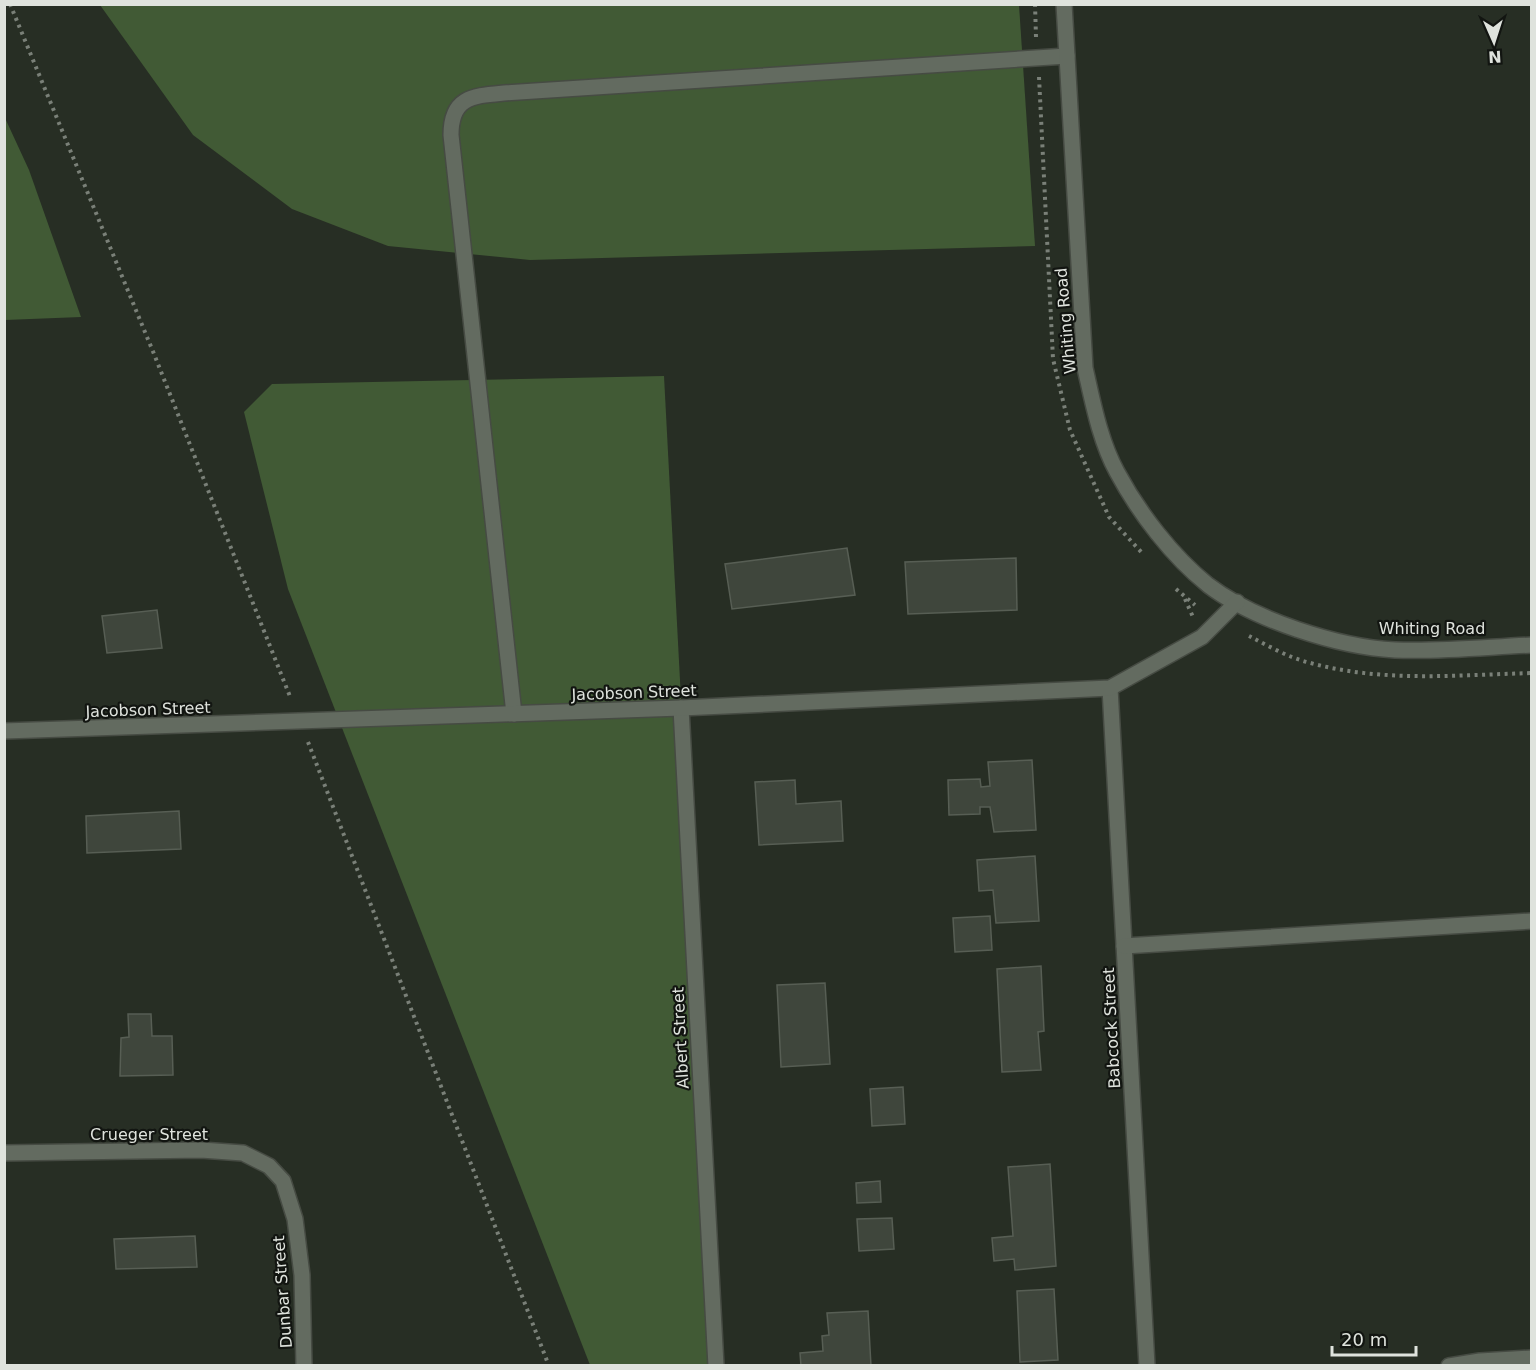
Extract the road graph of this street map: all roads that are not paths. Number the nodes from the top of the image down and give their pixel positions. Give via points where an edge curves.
1 (1064, 4) edge
2 (1066, 56) junction
3 (1237, 602) junction
4 (1532, 645) edge
5 (1110, 688) junction
6 (681, 708) junction
7 (514, 714) junction
8 (4, 731) edge
9 (1532, 921) edge
10 (1124, 946) junction
11 (4, 1153) edge
12 (283, 1181) joint
13 (1532, 1358) edge
14 (304, 1365) edge
15 (716, 1365) edge
16 (1147, 1365) edge
17 (1449, 1365) edge

1 - 2 street, Whiting Road
2 - 3 street, Whiting Road via 1080,315 1094,409 1116,471 1149,522 1181,560 1209,585
2 - 7 street via 504,93 475,96 458,105 451,117 451,135
3 - 4 street, Whiting Road via 1281,623 1323,636 1395,650
3 - 5 street, Jacobson Street via 1202,637
5 - 6 street, Jacobson Street
5 - 10 street, Babcock Street
6 - 7 street, Jacobson Street
6 - 15 street, Albert Street
7 - 8 street, Jacobson Street
9 - 10 street
10 - 16 street, Babcock Street
11 - 12 street, Crueger Street via 243,1153 269,1166
12 - 14 street, Dunbar Street via 295,1219
13 - 17 street

